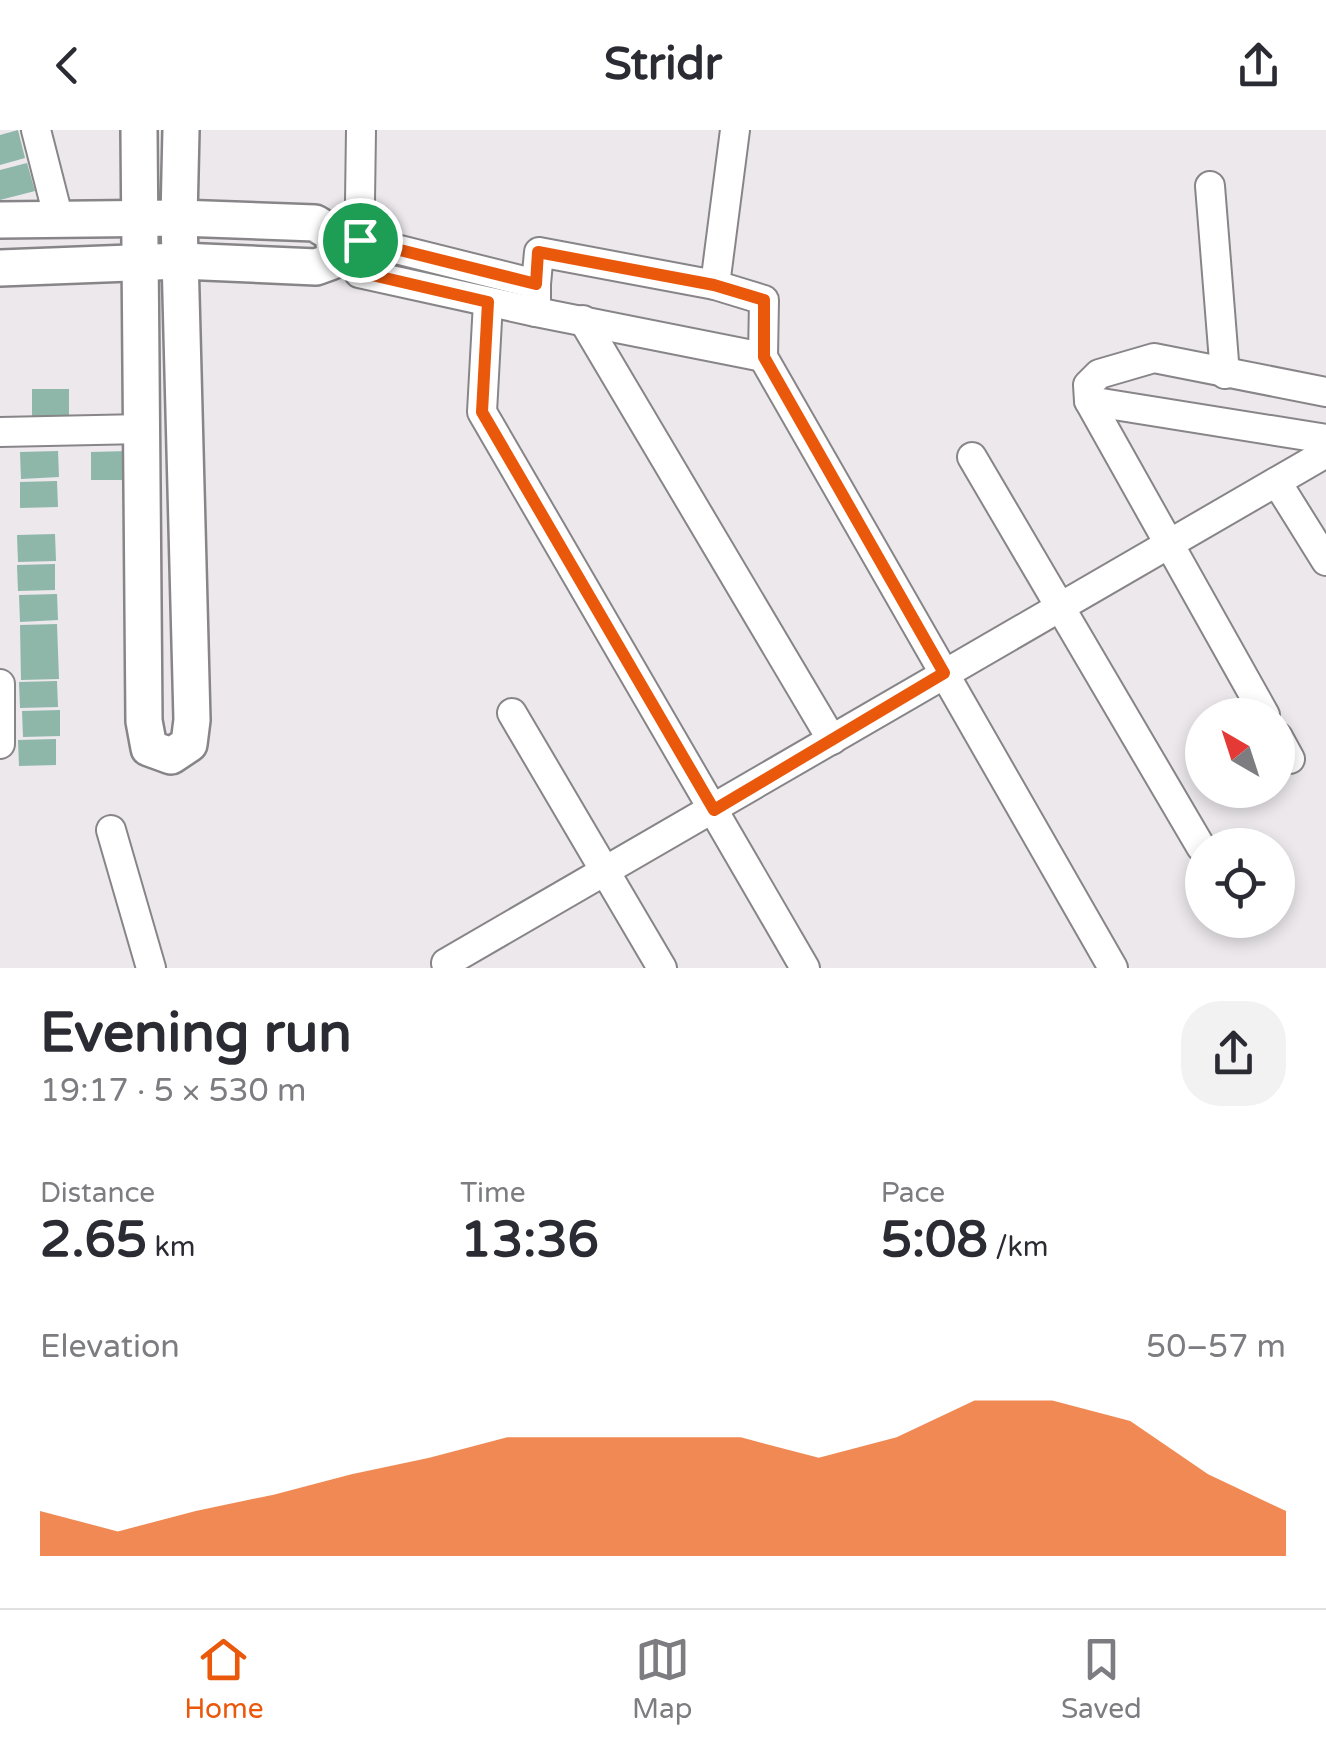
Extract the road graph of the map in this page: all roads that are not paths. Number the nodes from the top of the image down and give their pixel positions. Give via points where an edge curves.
1 (36, 130) edge
2 (139, 130) edge
3 (181, 130) edge
4 (360, 130) edge
5 (734, 130) edge
6 (1210, 186) dead end
7 (179, 218) junction
8 (138, 219) junction
9 (0, 220) edge
10 (59, 220) junction
11 (360, 240) junction
12 (181, 261) junction
13 (137, 263) junction
14 (0, 268) edge
15 (536, 284) junction
16 (714, 285) junction
17 (488, 302) junction
18 (536, 312) junction
19 (583, 320) junction
20 (764, 357) junction
21 (1224, 374) junction
22 (1326, 392) edge
23 (1089, 400) junction
24 (143, 430) junction
25 (0, 432) edge
26 (1326, 439) edge
27 (1326, 453) edge
28 (972, 456) dead end
29 (1278, 484) junction
30 (1168, 546) junction
31 (1326, 561) edge
32 (1063, 606) junction
33 (944, 673) junction
34 (0, 684) edge
35 (1255, 698) edge
36 (512, 713) dead end
37 (832, 740) junction
38 (0, 744) edge
39 (714, 810) junction
40 (1189, 828) edge
41 (112, 830) dead end
42 (607, 872) junction
43 (446, 963) dead end
44 (149, 968) edge
45 (662, 968) edge
46 (805, 968) edge
47 (1113, 968) edge

1 - 10 street
2 - 8 street
3 - 7 street
4 - 11 street
5 - 16 street
6 - 21 street
7 - 8 street
7 - 12 street
7 - 12 street via 315,223 336,243 330,262 316,267
8 - 10 street
8 - 13 street
9 - 10 street
11 - 15 street
11 - 17 street via 359,272
12 - 13 street
12 - 24 street via 192,720 189,744 171,756 149,748 145,736
13 - 14 street
13 - 24 street
15 - 16 street via 538,252
15 - 18 street
16 - 20 street via 764,300
17 - 18 street
17 - 39 street via 482,412
18 - 19 street
19 - 20 street
19 - 37 street
20 - 33 street
21 - 22 street
21 - 23 street via 1146,358 1092,379
23 - 26 street
23 - 30 street
24 - 25 street
27 - 29 street
28 - 32 street
29 - 30 street
29 - 31 street
30 - 32 street
30 - 35 street
32 - 33 street
32 - 40 street
33 - 37 street
33 - 47 street
34 - 38 street
36 - 42 street
37 - 39 street
39 - 42 street
39 - 46 street
41 - 44 street
42 - 43 street
42 - 45 street

